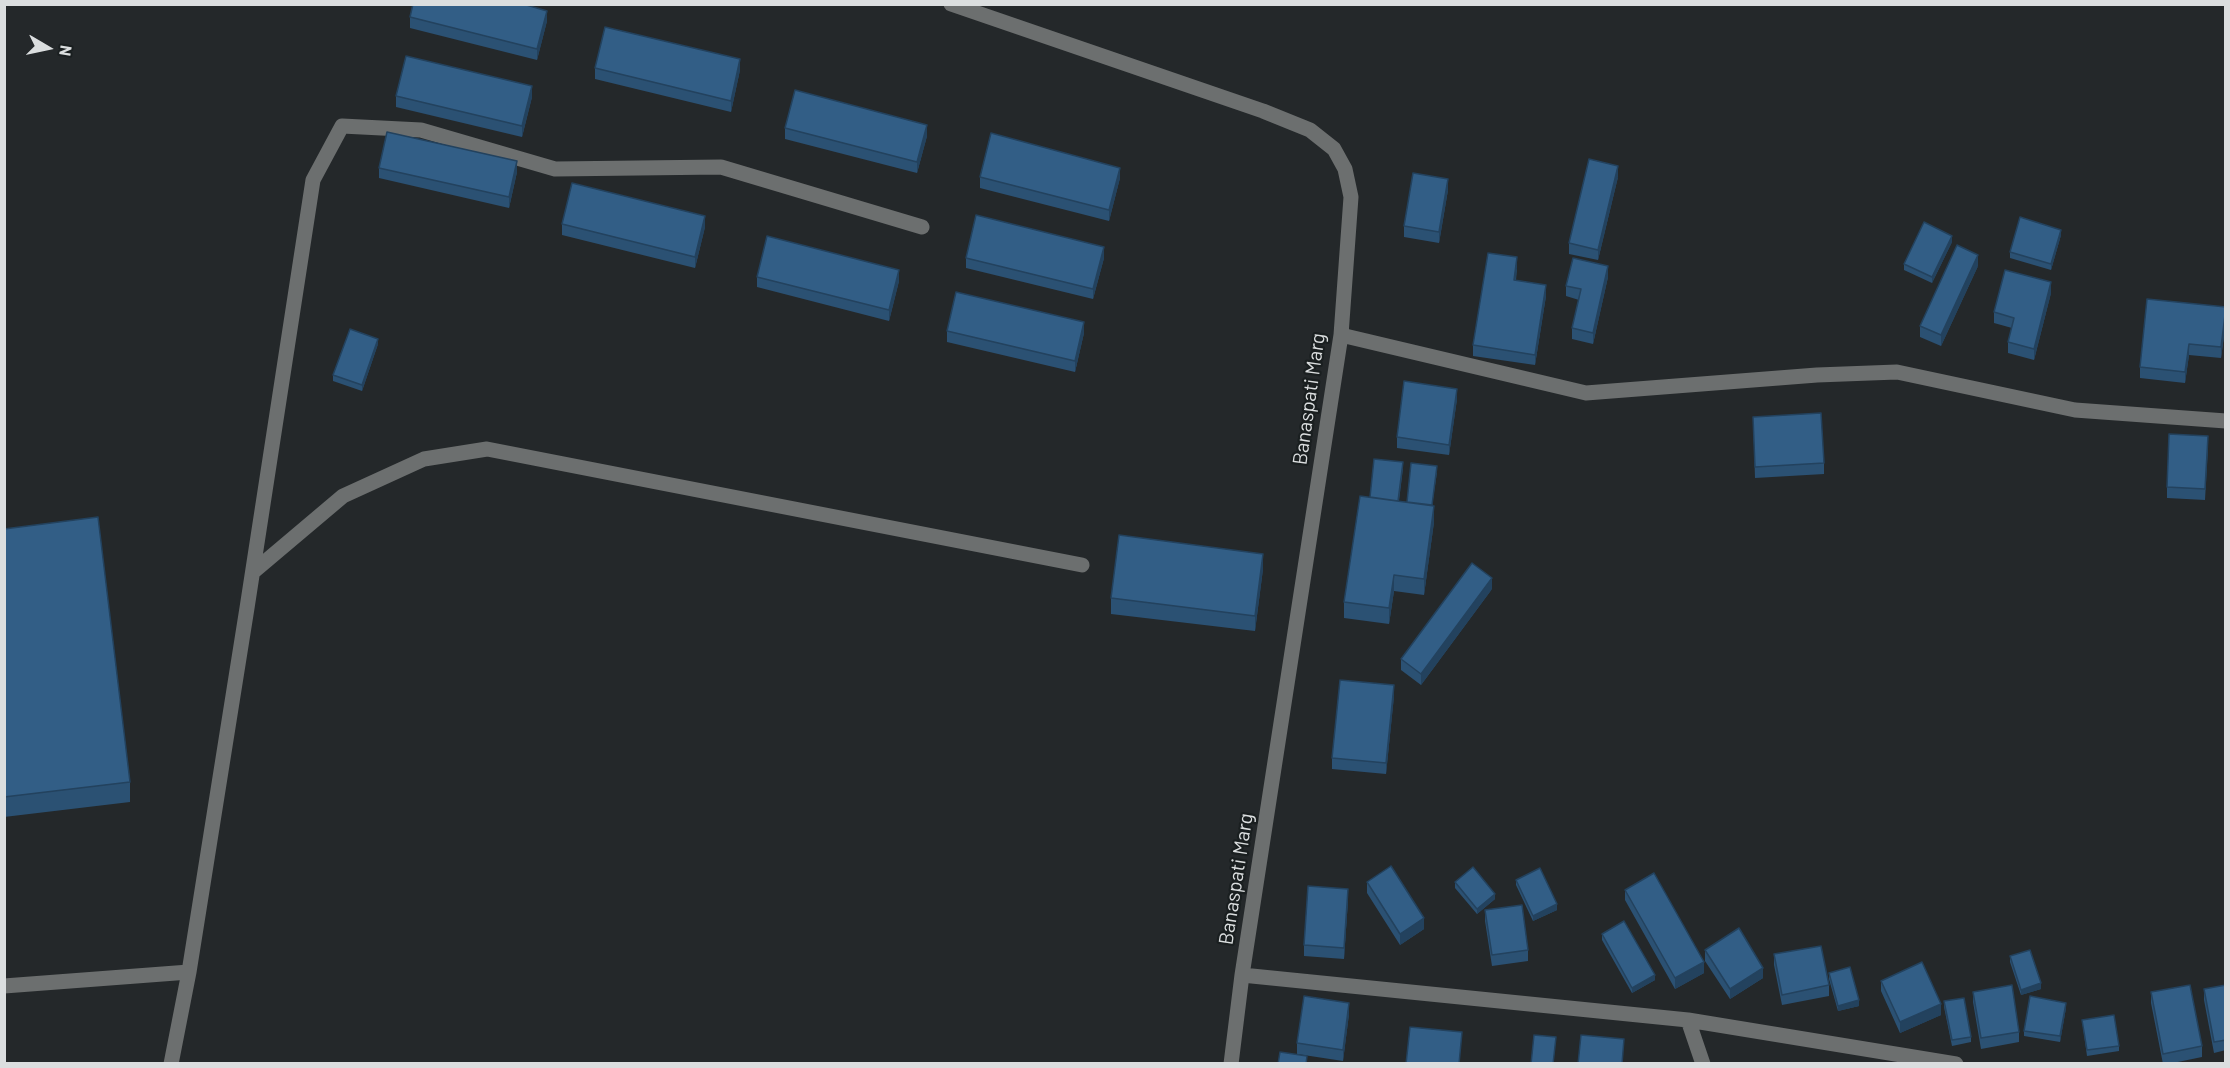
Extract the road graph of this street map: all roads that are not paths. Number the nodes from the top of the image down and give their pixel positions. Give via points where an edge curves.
1 (951, 4) edge
2 (922, 227) dead end
3 (1341, 335) junction
4 (2226, 421) edge
5 (1082, 566) dead end
6 (253, 572) junction
7 (189, 972) junction
8 (1242, 975) junction
9 (4, 986) edge
10 (1688, 1020) junction
11 (171, 1064) edge
12 (1231, 1064) edge
13 (1703, 1064) edge
14 (1956, 1064) edge

1 - 3 street, Banaspati Marg via 1263,111 1310,130 1334,149 1345,169 1351,197
2 - 6 street via 720,167 555,169 421,130 342,126 313,180
3 - 4 street via 1586,393 1897,372 2075,410
3 - 8 street, Banaspati Marg
5 - 6 street via 487,449 424,459 343,496
6 - 7 street
7 - 9 street
7 - 11 street
8 - 10 street
8 - 12 street, Banaspati Marg
10 - 13 street
10 - 14 street

